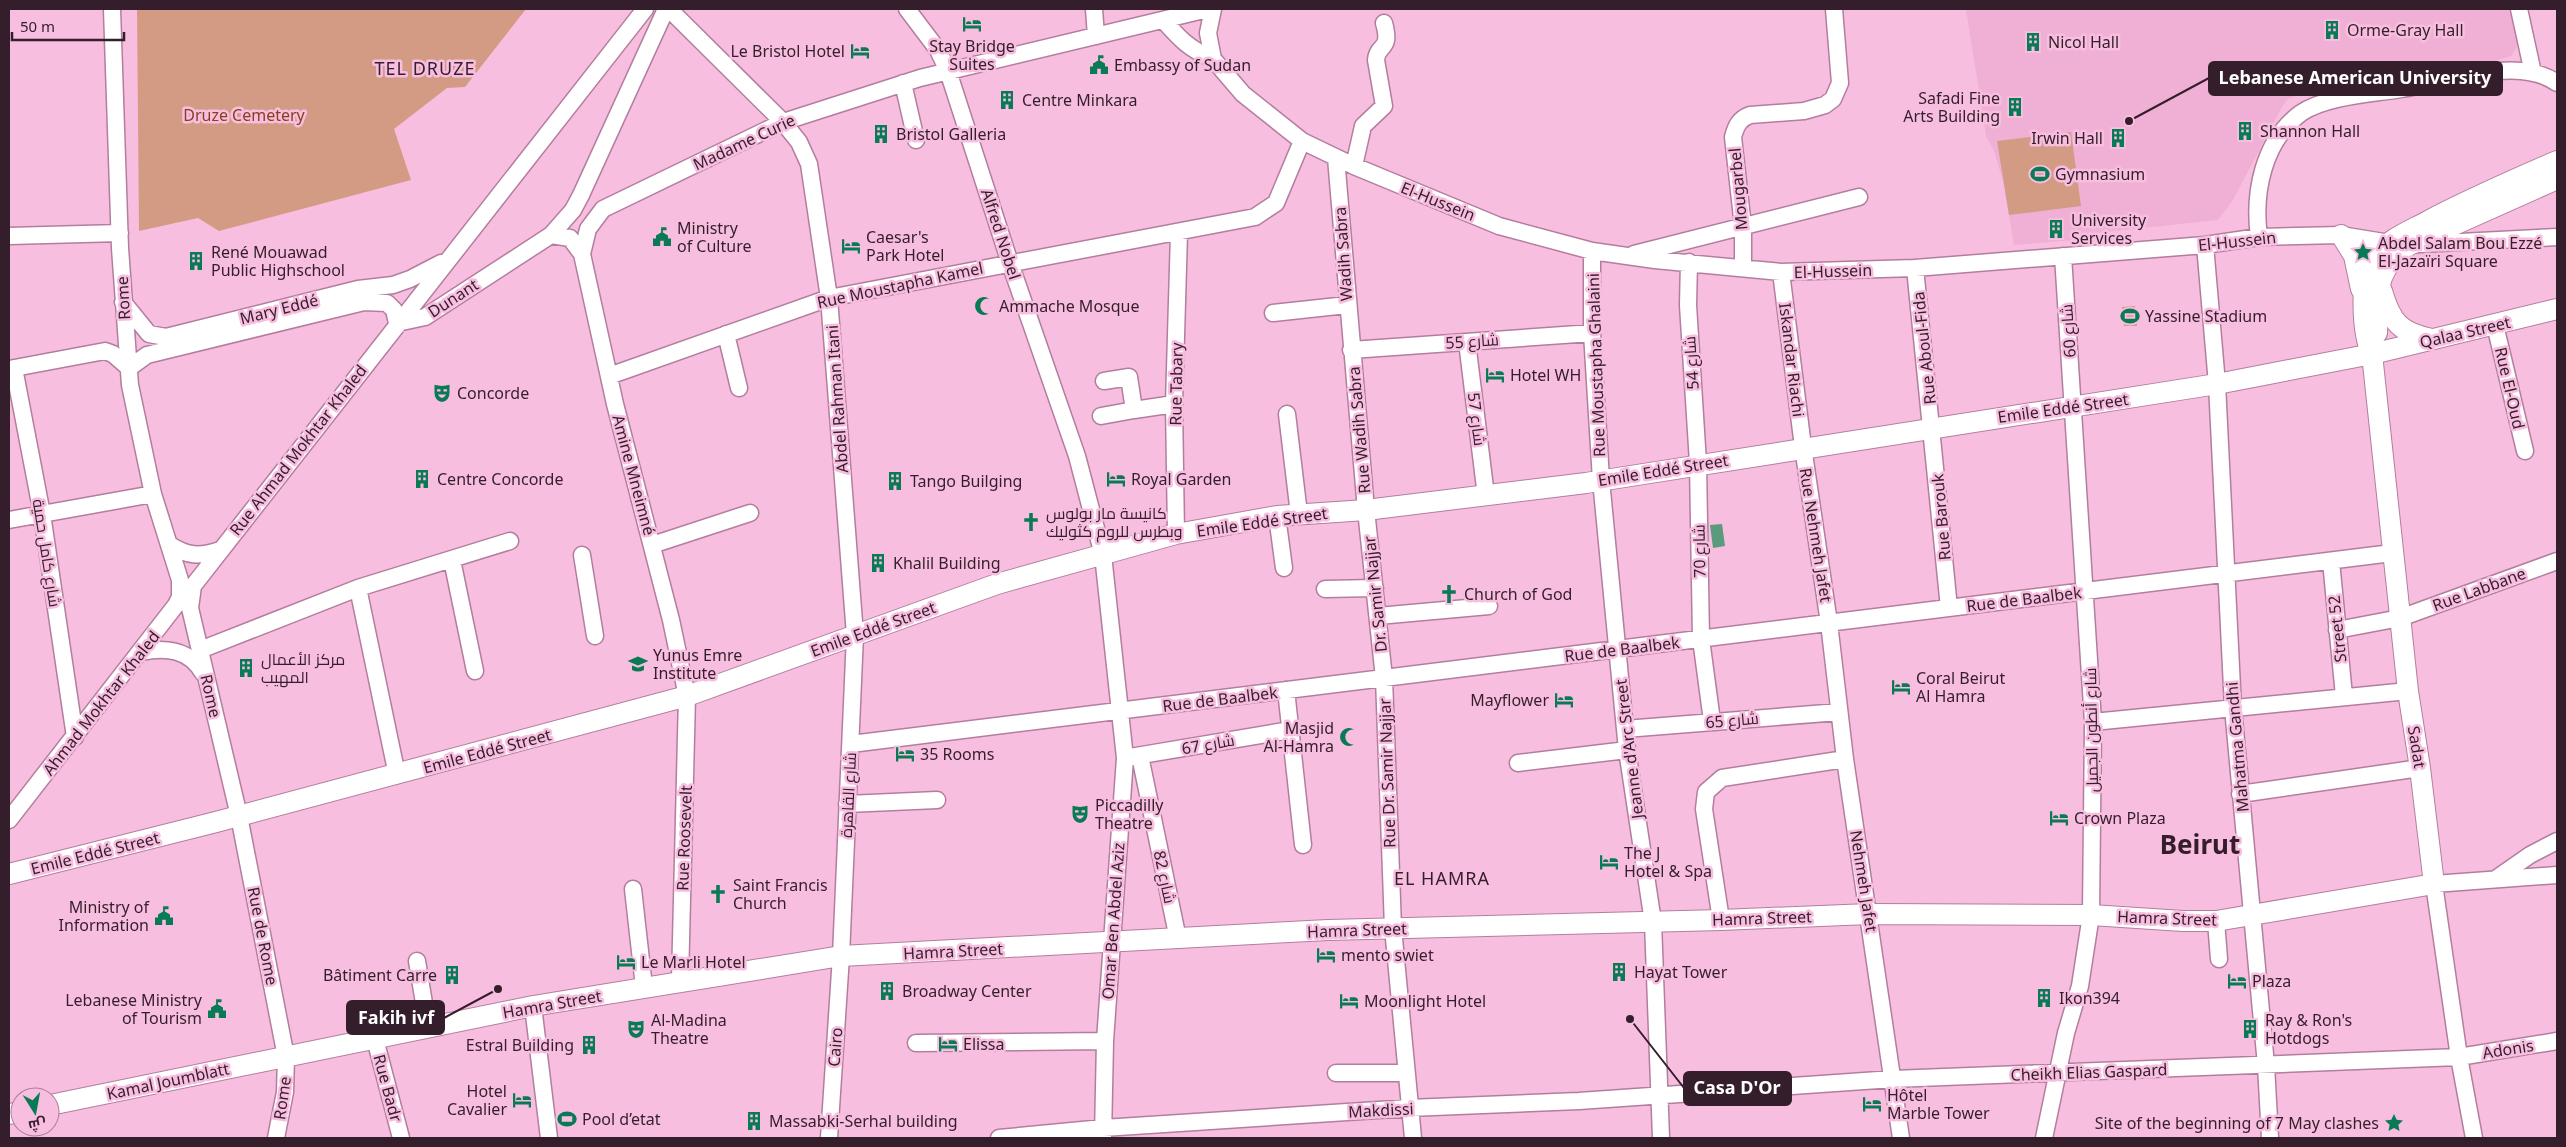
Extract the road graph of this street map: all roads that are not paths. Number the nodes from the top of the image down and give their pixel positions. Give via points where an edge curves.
1 (112, 9) edge
2 (645, 9) edge
3 (668, 9) edge
4 (907, 9) edge
5 (1094, 9) edge
6 (1208, 9) edge
7 (1213, 9) edge
8 (1834, 9) edge
9 (2519, 9) edge
10 (1163, 20) junction
11 (1384, 23) dead end
12 (1096, 36) junction
13 (1214, 59) junction
14 (2532, 68) junction
15 (948, 71) junction
16 (2557, 72) edge
17 (903, 83) junction
18 (2557, 83) edge
19 (783, 122) junction
20 (916, 140) dead end
21 (1302, 141) junction
22 (1336, 158) junction
23 (2557, 161) edge
24 (1354, 166) junction
25 (2557, 179) edge
26 (581, 195) junction
27 (1859, 197) dead end
28 (603, 209) junction
29 (1743, 227) junction
30 (588, 229) joint
31 (120, 233) junction
32 (1179, 233) junction
33 (550, 235) junction
34 (2341, 235) junction
35 (9, 236) edge
36 (2259, 237) junction
37 (2557, 237) edge
38 (2387, 243) junction
39 (2205, 245) junction
40 (2409, 245) junction
41 (1592, 251) junction
42 (582, 254) junction
43 (1625, 256) junction
44 (2063, 256) junction
45 (446, 260) junction
46 (1689, 262) junction
47 (1010, 263) junction
48 (1743, 268) junction
49 (1915, 268) junction
50 (1781, 272) junction
51 (2380, 285) junction
52 (829, 298) junction
53 (123, 302) junction
54 (2364, 304) junction
55 (1347, 305) junction
56 (2557, 309) edge
57 (1274, 313) dead end
58 (397, 323) junction
59 (2495, 325) junction
60 (1592, 333) junction
61 (726, 334) junction
62 (2437, 339) junction
63 (1467, 342) junction
64 (1352, 350) junction
65 (2372, 354) junction
66 (128, 368) junction
67 (11, 369) edge
68 (609, 376) junction
69 (1104, 381) dead end
70 (2217, 384) junction
71 (739, 388) dead end
72 (1174, 404) junction
73 (2074, 406) junction
74 (1134, 410) junction
75 (1287, 414) dead end
76 (1101, 416) dead end
77 (1932, 427) junction
78 (1803, 447) junction
79 (2525, 450) dead end
80 (1698, 464) junction
81 (1601, 480) junction
82 (153, 494) junction
83 (1486, 496) junction
84 (1366, 510) junction
85 (750, 513) dead end
86 (42, 514) junction
87 (1299, 514) junction
88 (1277, 516) junction
89 (9, 520) edge
90 (1176, 534) junction
91 (510, 541) dead end
92 (170, 545) junction
93 (652, 545) junction
94 (220, 550) junction
95 (2392, 553) junction
96 (582, 555) dead end
97 (1103, 555) junction
98 (452, 560) junction
99 (2331, 561) junction
100 (2557, 561) edge
101 (1284, 568) dead end
102 (2226, 572) junction
103 (199, 577) joint
104 (180, 580) joint
105 (358, 588) junction
106 (1375, 588) junction
107 (1325, 589) dead end
108 (2086, 591) junction
109 (1489, 606) dead end
110 (1949, 608) junction
111 (1378, 616) junction
112 (2400, 618) junction
113 (1829, 623) junction
114 (2337, 630) junction
115 (855, 635) junction
116 (595, 636) dead end
117 (1701, 639) junction
118 (200, 650) junction
119 (1617, 650) junction
120 (141, 652) junction
121 (475, 671) dead end
122 (1384, 678) junction
123 (207, 679) junction
124 (1286, 690) junction
125 (2408, 690) junction
126 (687, 696) junction
127 (2344, 696) junction
128 (2232, 708) junction
129 (1122, 711) junction
130 (1839, 712) junction
131 (1712, 721) junction
132 (2093, 722) junction
133 (1625, 729) junction
134 (1290, 730) junction
135 (75, 738) junction
136 (851, 744) junction
137 (1627, 750) junction
138 (1133, 757) junction
139 (1845, 759) junction
140 (1518, 764) dead end
141 (2420, 768) junction
142 (397, 775) junction
143 (2240, 794) junction
144 (937, 800) dead end
145 (847, 804) junction
146 (239, 816) junction
147 (9, 820) edge
148 (2557, 841) edge
149 (1303, 845) dead end
150 (9, 874) edge
151 (2557, 875) edge
152 (2497, 878) junction
153 (2434, 884) junction
154 (633, 888) dead end
155 (1869, 914) junction
156 (2091, 915) junction
157 (2252, 916) junction
158 (1721, 920) junction
159 (2216, 921) junction
160 (1653, 922) junction
161 (1394, 928) junction
162 (1178, 939) junction
163 (1110, 943) junction
164 (841, 956) junction
165 (2219, 959) dead end
166 (417, 961) dead end
167 (680, 981) junction
168 (644, 987) junction
169 (534, 1006) junction
170 (428, 1027) junction
171 (375, 1038) junction
172 (1105, 1041) junction
173 (2557, 1041) edge
174 (916, 1043) dead end
175 (286, 1057) junction
176 (2460, 1057) junction
177 (2266, 1064) junction
178 (1336, 1073) dead end
179 (1406, 1073) junction
180 (2059, 1074) junction
181 (1893, 1079) junction
182 (1660, 1096) junction
183 (60, 1103) edge
184 (1410, 1108) junction
185 (1103, 1133) edge
186 (276, 1138) edge
187 (401, 1138) edge
188 (550, 1138) edge
189 (829, 1138) edge
190 (999, 1138) edge
191 (1413, 1138) edge
192 (1661, 1138) edge
193 (1901, 1138) edge
194 (2044, 1138) edge
195 (2270, 1138) edge
196 (2474, 1138) edge

1 - 31 street, Rome
2 - 45 street, Dunant
3 - 19 street, Abdel Rahman Itani
3 - 26 street, Dunant
4 - 15 street, Alfred Nobel via 938,50
5 - 12 street
6 - 10 street, Madame Curie
7 - 13 street, El-Hussein via 1208,33
8 - 29 street, Mougarbel via 1840,83 1833,99 1804,111 1750,115 1735,128
9 - 14 street
10 - 12 street, Madame Curie
10 - 13 street via 1195,52
11 - 24 street via 1388,36 1376,60 1384,106 1363,126
12 - 15 street, Madame Curie
13 - 21 street, El-Hussein via 1243,94
14 - 16 street
14 - 18 street
14 - 36 street via 2505,62 2400,90 2309,108 2292,122 2268,156 2257,203
15 - 17 street, Madame Curie
15 - 47 street, Alfred Nobel
17 - 19 street, Madame Curie
17 - 20 street
19 - 28 street, Madame Curie
19 - 52 street, Abdel Rahman Itani via 799,142 809,164
21 - 22 street, El-Hussein
21 - 32 street, Rue Moustapha Kamel via 1281,194 1269,210 1241,221
22 - 24 street, El-Hussein
22 - 55 street, Wadih Sabra
23 - 38 main road via 2465,201
24 - 41 street, El-Hussein via 1517,232
25 - 40 main road
26 - 28 street via 588,207
26 - 33 street, Dunant via 573,210
27 - 29 street
28 - 30 street, Madame Curie
29 - 43 street
29 - 48 street, Mougarbel
30 - 42 street, Amine Mneimné
31 - 35 street
31 - 53 street, Rome
32 - 47 street, Rue Moustapha Kamel
32 - 72 street, Rue Tabary
33 - 42 street via 570,238
33 - 58 street, Dunant via 425,317
34 - 36 street, El-Hussein
34 - 38 street, El-Hussein
34 - 54 main road via 2357,267
36 - 39 street, El-Hussein
37 - 40 street, El-Hussein
38 - 40 street, El-Hussein
38 - 54 main road via 2369,265
39 - 44 street, El-Hussein
39 - 70 street, Mahatma Gandhi
40 - 51 main road via 2388,263
41 - 43 street, El-Hussein
41 - 60 street, Rue Moustapha Ghalaini
42 - 68 street, Amine Mneimné
43 - 46 street, El-Hussein
44 - 49 street, El-Hussein
44 - 73 street, شارع 60
45 - 53 street, Mary Eddé via 393,284 358,288 166,337 148,334
45 - 58 street, Dunant
46 - 48 street, El-Hussein
46 - 80 street, شارع 54 via 1688,305
47 - 52 street, Rue Moustapha Kamel
47 - 97 street, Alfred Nobel via 1077,456
48 - 50 street, El-Hussein
49 - 50 street, El-Hussein
49 - 77 street, Rue Aboul-Fida
50 - 78 street, Iskandar Riachi
51 - 62 main road via 2388,310 2399,326 2410,334
51 - 65 main road via 2376,342
52 - 61 street, Rue Moustapha Kamel
52 - 115 street, Abdel Rahman Itani
53 - 66 street, Rome
54 - 65 main road via 2368,345
55 - 57 street
55 - 64 street, Wadih Sabra
56 - 59 main road, Qalaa Street
58 - 66 street, Mary Eddé via 394,310 387,303 364,302 147,354
58 - 94 street, Rue Ahmad Mokhtar Khaled
59 - 62 main road, Qalaa Street
59 - 79 street, Rue El-Oud
60 - 63 street, شارع 55
60 - 81 street, Rue Moustapha Ghalaini
61 - 68 street, Rue Moustapha Kamel
61 - 71 street
62 - 65 main road, Qalaa Street
63 - 64 street, شارع 55
63 - 83 street, شارع 57
64 - 84 street, Rue Wadih Sabra
65 - 70 main road, Emile Eddé Street
65 - 95 main road, Sadat
66 - 67 street via 105,351
66 - 82 street, Rome
67 - 86 street, شارع كامل حمية
68 - 93 street, Amine Mneimné
69 - 74 street via 1129,377
70 - 73 main road, Emile Eddé Street
70 - 102 street, Mahatma Gandhi
72 - 74 street
72 - 90 street, Rue Tabary
73 - 77 main road, Emile Eddé Street
73 - 108 street, شارع أنطون الجميل
74 - 76 street
75 - 87 street
77 - 78 main road, Emile Eddé Street
77 - 110 street, Rue Barouk
78 - 80 main road, Emile Eddé Street
78 - 113 street, Rue Nehmeh Jafet
80 - 81 main road, Emile Eddé Street
80 - 117 street, شارع 70
81 - 83 main road, Emile Eddé Street
81 - 119 street, Jeanne d'Arc Street
82 - 86 street
82 - 92 street, Rome
83 - 84 main road, Emile Eddé Street
84 - 87 main road, Emile Eddé Street
84 - 106 street, Dr. Samir Najjar
85 - 93 street
86 - 89 street
86 - 135 street, شارع كامل حمية
87 - 88 main road, Emile Eddé Street
88 - 90 main road, Emile Eddé Street
88 - 101 street
90 - 97 main road, Emile Eddé Street
91 - 98 street
92 - 94 street via 194,556
92 - 104 street, Rome
93 - 126 street, Amine Mneimné
94 - 103 street, Rue Ahmad Mokhtar Khaled
95 - 99 street, Rue de Baalbek
95 - 112 main road, Sadat
96 - 116 street
97 - 115 main road, Emile Eddé Street via 997,584
97 - 129 street, Omar Ben Abdel Aziz
98 - 105 street
98 - 121 street
99 - 102 street, Rue de Baalbek
99 - 114 street, Street 52
100 - 112 street, Rue Labbane
102 - 108 street, Rue de Baalbek
102 - 128 street, Mahatma Gandhi
103 - 118 street, Rome via 190,597 190,608
104 - 120 street, Ahmad Mokhtar Khaled via 176,605
105 - 118 street
105 - 142 street
106 - 107 street
106 - 111 street, Dr. Samir Najjar
108 - 110 street, Rue de Baalbek
108 - 132 street, شارع أنطون الجميل
109 - 111 street
110 - 113 street, Rue de Baalbek
111 - 122 street, Dr. Samir Najjar
112 - 114 street, Rue Labbane
112 - 125 main road, Sadat
113 - 117 street, Rue de Baalbek
113 - 130 street, Nehmeh Jafet
114 - 127 street, Street 52
115 - 126 main road, Emile Eddé Street
115 - 136 street, شارع القاهرة
117 - 119 street, Rue de Baalbek
117 - 131 street, شارع 70
118 - 123 street, Rome
119 - 122 street, Rue de Baalbek
119 - 133 street, Jeanne d'Arc Street
120 - 123 street via 173,649 199,665
120 - 135 street, Ahmad Mokhtar Khaled
122 - 124 street, Rue de Baalbek
122 - 161 street, Rue Dr. Samir Najjar
123 - 146 street, Rome
124 - 129 street, Rue de Baalbek
124 - 134 street
125 - 127 street
125 - 141 main road, Sadat
126 - 142 main road, Emile Eddé Street
126 - 167 street, Rue Roosevelt
127 - 128 street
128 - 132 street
128 - 143 street, Mahatma Gandhi
129 - 136 street, Rue de Baalbek
129 - 138 street, Omar Ben Abdel Aziz
130 - 131 street, شارع 65
130 - 139 street, Nehmeh Jafet
131 - 133 street, شارع 65
132 - 156 street, شارع أنطون الجميل
133 - 137 street, Jeanne d'Arc Street
134 - 138 street, شارع 67
134 - 149 street
135 - 147 street, Ahmad Mokhtar Khaled
136 - 145 street, شارع القاهرة
137 - 140 street
137 - 160 street, Jeanne d'Arc Street
138 - 162 street, شارع 82
138 - 163 street, Omar Ben Abdel Aziz
139 - 155 street, Nehmeh Jafet
139 - 158 street via 1722,778 1706,792 1704,809
141 - 143 street
141 - 153 main road, Sadat
142 - 146 main road, Emile Eddé Street
143 - 157 street, Mahatma Gandhi
144 - 145 street
145 - 164 street, شارع القاهرة
146 - 150 main road, Emile Eddé Street
146 - 175 street, Rue de Rome
148 - 152 street
151 - 152 street
152 - 153 street
153 - 157 main road, Hamra Street
153 - 176 street, Sadat
154 - 168 street
155 - 156 main road, Hamra Street
155 - 158 main road, Hamra Street
155 - 181 street, Nehmeh Jafet
156 - 159 main road, Hamra Street
156 - 180 street, شارع أنطون الجميل via 2080,986 2066,1033
157 - 159 main road, Hamra Street
157 - 177 street, Mahatma Gandhi
158 - 160 main road, Hamra Street
159 - 165 street
160 - 161 main road, Hamra Street
160 - 182 street, Jeanne d'Arc Street
161 - 162 main road, Hamra Street
161 - 179 street, Rue Dr. Samir Najjar
162 - 163 main road, Hamra Street
163 - 164 main road, Hamra Street
163 - 172 street, Omar Ben Abdel Aziz
164 - 167 main road, Hamra Street
164 - 189 street, Cairo
166 - 170 street
167 - 168 main road, Hamra Street
168 - 169 main road, Hamra Street
169 - 170 main road, Hamra Street
169 - 188 street
170 - 171 main road, Hamra Street
171 - 175 main road, Hamra Street
171 - 187 street, Rue Badr
172 - 174 street
172 - 185 street, Omar Ben Abdel Aziz
173 - 176 street, Adonis
175 - 183 main road, Kamal Joumblatt
175 - 186 street, Rome via 285,1092
176 - 177 street, Cheikh Elias Gaspard
176 - 196 street, Sadat
177 - 180 street, Cheikh Elias Gaspard
177 - 195 street, Mahatma Gandhi
178 - 179 street
179 - 184 street, Rue Dr. Samir Najjar
180 - 181 street, Cheikh Elias Gaspard
180 - 194 street, شارع أنطون الجميل
181 - 182 street, Cheikh Elias Gaspard
181 - 193 street, Nehmeh Jafet
182 - 184 street, Makdissi
182 - 192 street, Jeanne d'Arc Street
184 - 185 street, Makdissi
184 - 191 street, Rue Dr. Samir Najjar
185 - 190 street, Makdissi

